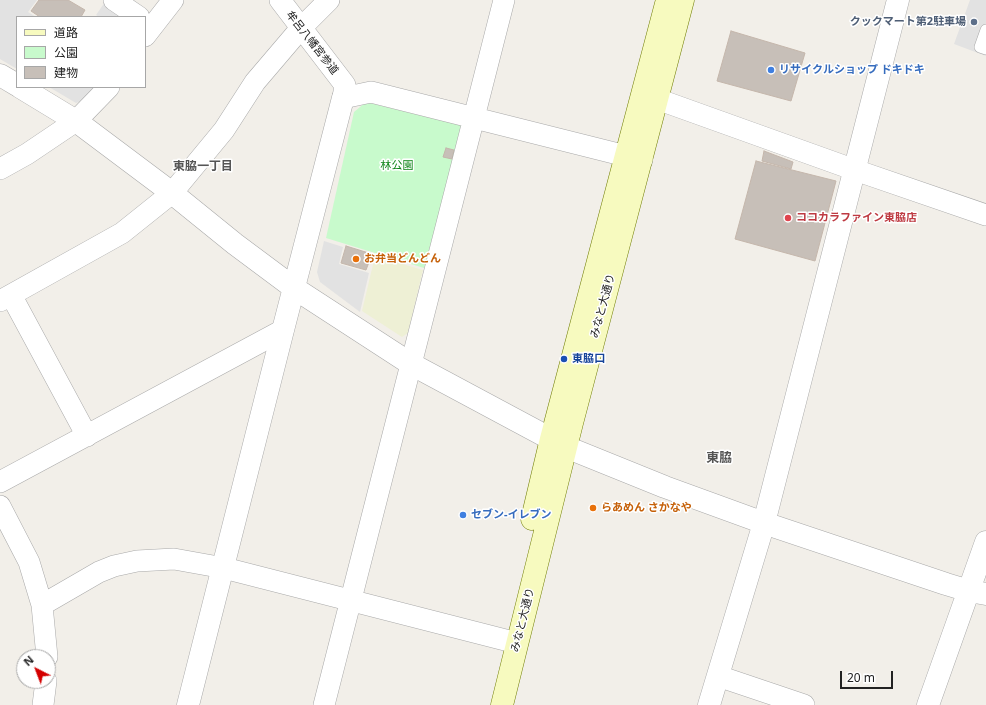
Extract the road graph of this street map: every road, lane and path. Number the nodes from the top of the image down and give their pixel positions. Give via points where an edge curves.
1 (114, 0) edge
2 (172, 0) edge
3 (280, 0) edge
4 (329, 0) edge
5 (504, 0) edge
6 (667, 0) edge
7 (683, 0) edge
8 (898, 0) edge
9 (134, 16) edge
10 (146, 24) edge
11 (301, 28) junction
12 (986, 30) edge
13 (986, 49) edge
14 (0, 75) edge
15 (16, 84) edge
16 (22, 88) edge
17 (108, 88) edge
18 (344, 92) junction
19 (650, 96) junction
20 (474, 119) junction
21 (76, 121) junction
22 (634, 158) junction
23 (0, 169) edge
24 (855, 170) junction
25 (172, 193) junction
26 (986, 215) edge
27 (294, 288) junction
28 (6, 298) edge
29 (283, 330) junction
30 (411, 364) junction
31 (87, 436) junction
32 (559, 443) junction
33 (0, 482) edge
34 (0, 506) edge
35 (764, 523) junction
36 (986, 542) edge
37 (224, 568) junction
38 (978, 592) edge
39 (351, 601) junction
40 (42, 605) junction
41 (510, 641) junction
42 (46, 649) edge
43 (718, 676) junction
44 (45, 689) edge
45 (44, 705) edge
46 (188, 705) edge
47 (324, 705) edge
48 (487, 705) edge
49 (502, 705) edge
50 (709, 705) edge
51 (804, 705) edge
52 (928, 705) edge

1 - 9 street
2 - 10 street
3 - 11 street, 牟呂八幡宮参道
4 - 11 street
5 - 20 street
6 - 19 main road, みなと大通り
7 - 19 main road, みなと大通り
8 - 24 street
11 - 18 street, 牟呂八幡宮参道
11 - 25 street via 255,82 224,130
12 - 13 lane via 980,47
14 - 15 street
16 - 21 street
17 - 21 street
18 - 20 street via 371,92
18 - 27 street
19 - 22 main road, みなと大通り
19 - 24 street
20 - 22 street
20 - 30 street
21 - 23 street
21 - 25 street
22 - 32 main road, みなと大通り
24 - 26 street
24 - 35 street
25 - 27 street
25 - 28 street via 122,233
27 - 29 street
27 - 30 street
28 - 31 street
29 - 31 street
29 - 37 street
30 - 32 street
30 - 39 street
31 - 33 street
32 - 35 street via 665,487
32 - 41 main road, みなと大通り
34 - 40 street via 29,562
35 - 38 street
35 - 43 street
36 - 38 street
37 - 39 street
37 - 40 street via 174,559 137,560 99,572
37 - 46 street
38 - 52 street
39 - 41 street
39 - 47 street
40 - 42 street
41 - 48 main road, みなと大通り
41 - 49 main road, みなと大通り
43 - 50 street
43 - 51 street
44 - 45 street

